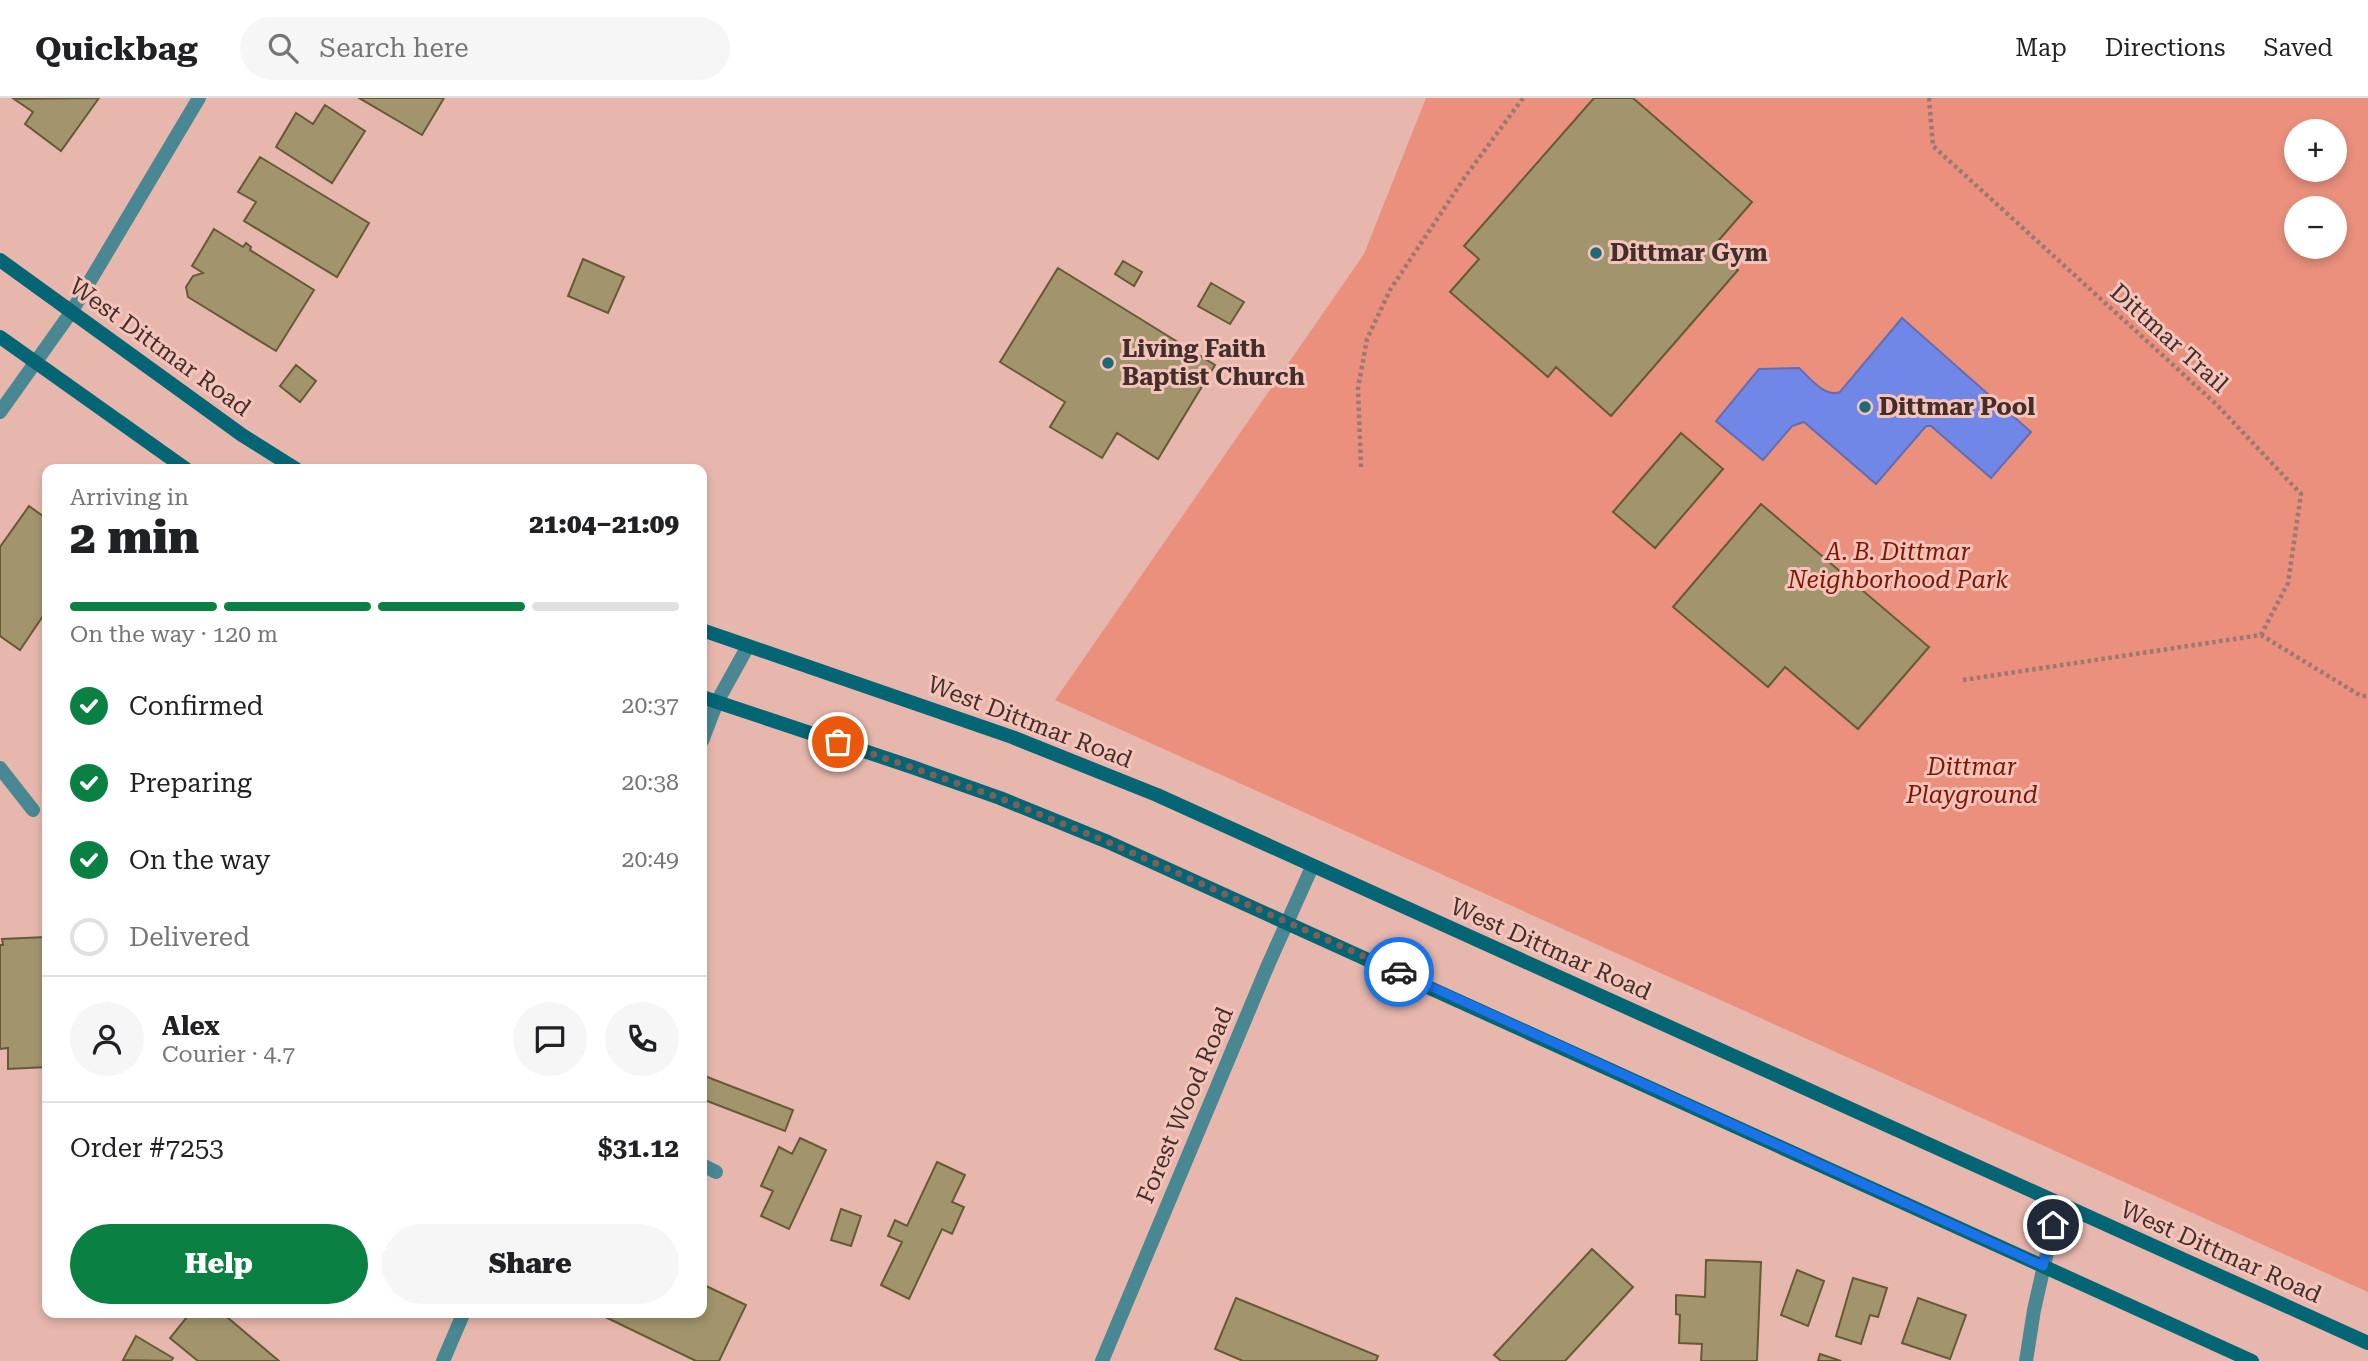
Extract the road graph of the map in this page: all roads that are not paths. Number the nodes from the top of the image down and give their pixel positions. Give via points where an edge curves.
1 (199, 98) edge
2 (0, 260) edge
3 (72, 311) junction
4 (0, 337) edge
5 (35, 363) junction
6 (0, 412) edge
7 (179, 464) edge
8 (288, 464) edge
9 (707, 632) edge
10 (748, 646) junction
11 (707, 699) edge
12 (717, 702) junction
13 (707, 728) edge
14 (0, 768) edge
15 (33, 810) dead end
16 (1312, 867) junction
17 (1287, 922) junction
18 (707, 1168) edge
19 (716, 1172) dead end
20 (2058, 1204) junction
21 (2043, 1266) junction
22 (461, 1318) edge
23 (2368, 1343) edge
24 (443, 1361) edge
25 (1102, 1361) edge
26 (2026, 1361) edge
27 (2252, 1361) edge

1 - 3 street
2 - 3 street, West Dittmar Road
3 - 5 street
3 - 8 street, West Dittmar Road
4 - 5 street
5 - 6 street
5 - 7 street
9 - 10 street, West Dittmar Road
10 - 12 street
10 - 16 street, West Dittmar Road via 1061,755
11 - 12 street
12 - 13 street
12 - 17 street via 1000,798
14 - 15 street
16 - 17 street, Forest Wood Road
16 - 20 street, West Dittmar Road
17 - 21 street
17 - 25 street, Forest Wood Road
18 - 19 street
20 - 21 street
20 - 23 street, West Dittmar Road
21 - 26 street
21 - 27 street
22 - 24 street

